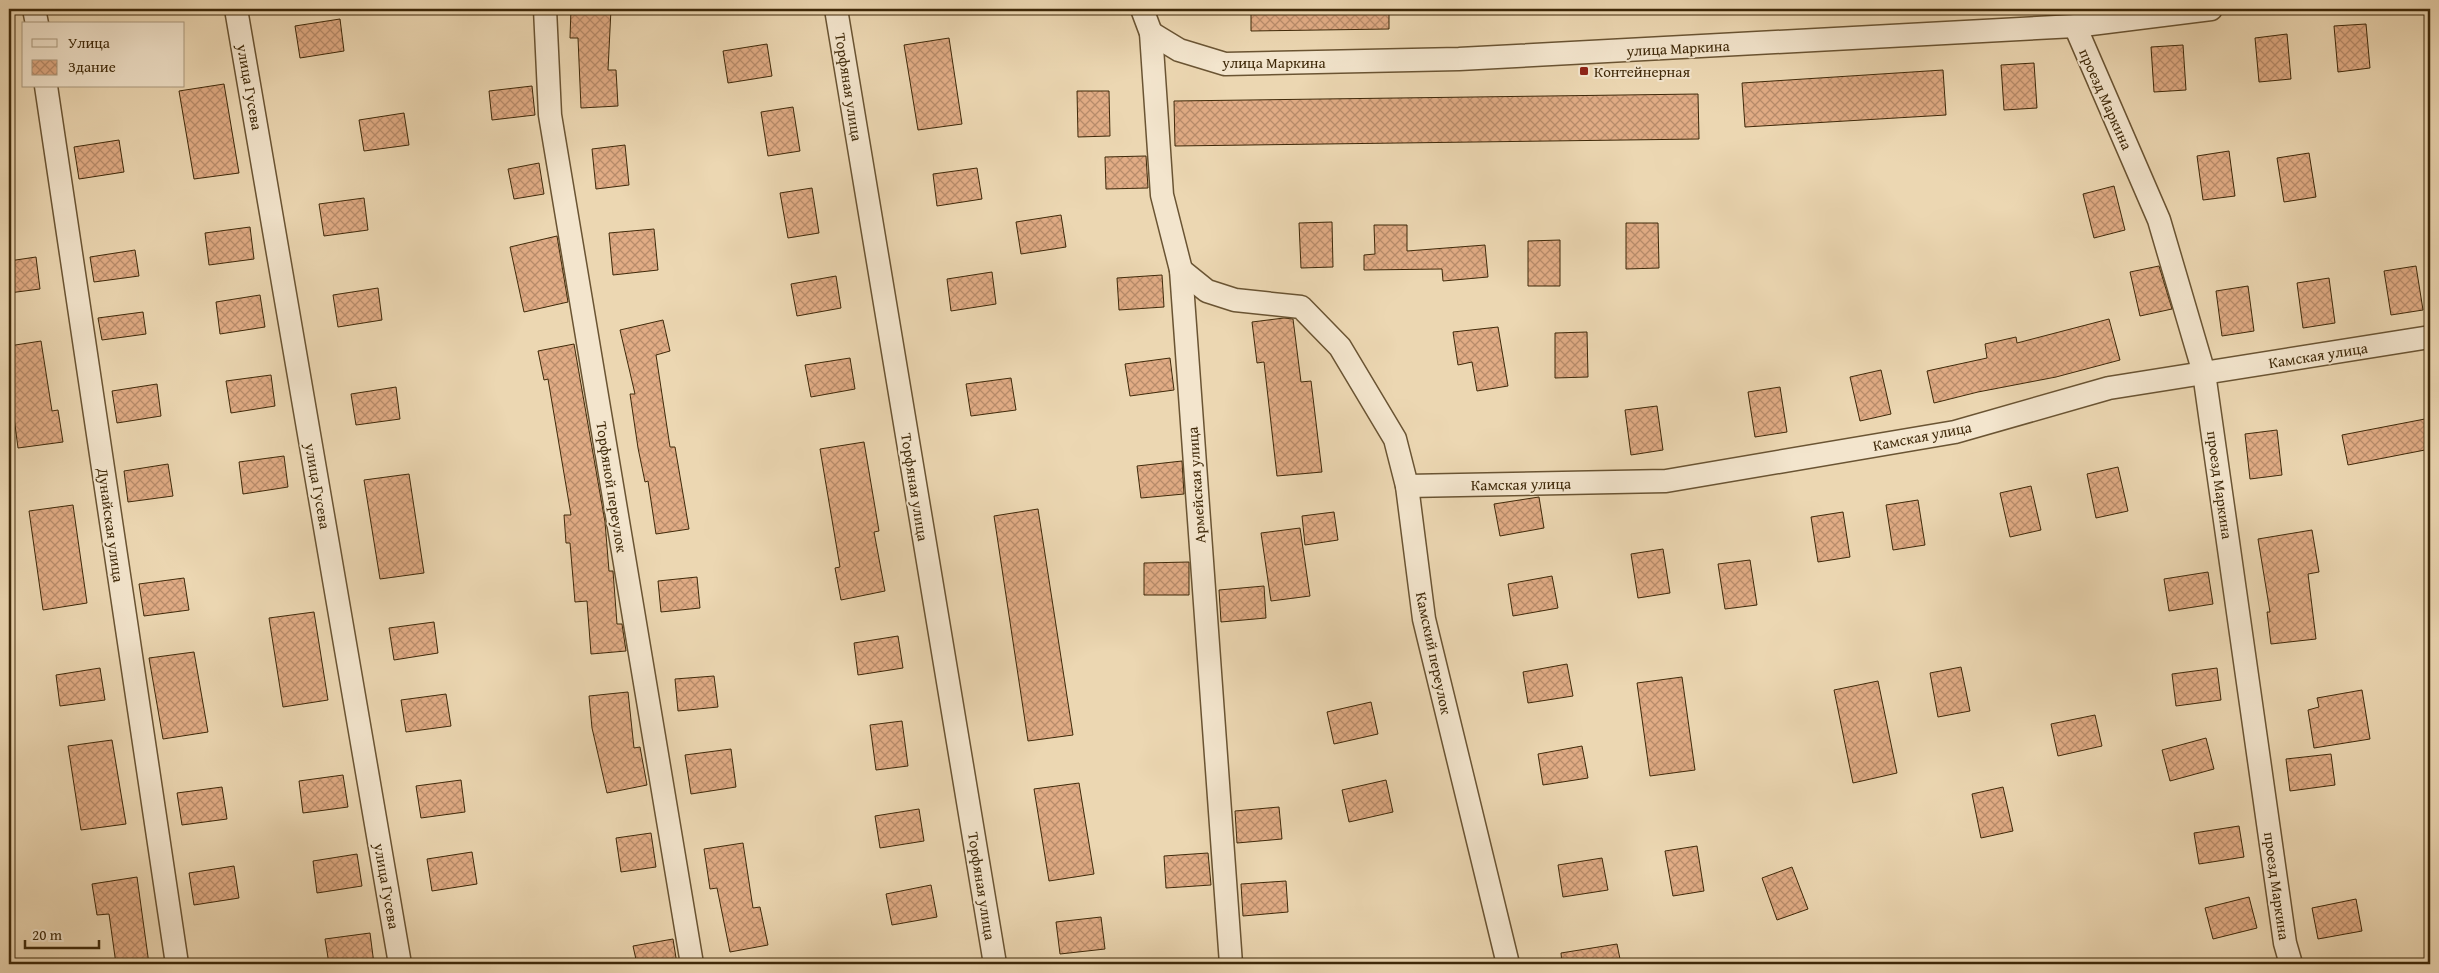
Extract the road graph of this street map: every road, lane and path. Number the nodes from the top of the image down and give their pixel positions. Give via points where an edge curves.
1 (34, 9) edge
2 (236, 9) edge
3 (545, 9) edge
4 (836, 9) edge
5 (1142, 9) edge
6 (2211, 9) edge
7 (37, 22) edge
8 (2075, 26) junction
9 (1151, 33) junction
10 (46, 88) edge
11 (1180, 270) junction
12 (2430, 337) edge
13 (2204, 373) junction
14 (1408, 486) junction
15 (177, 964) edge
16 (400, 964) edge
17 (692, 964) edge
18 (995, 964) edge
19 (1231, 964) edge
20 (1508, 964) edge
21 (2291, 964) edge

1 - 7 street
2 - 16 street, улица Гусева
3 - 17 street, Торфяной переулок via 550,116
4 - 18 street, Торфяная улица
5 - 9 street, Армейская улица
6 - 8 street, улица Маркина
8 - 9 street, улица Маркина via 1468,58 1225,64 1179,50
8 - 13 street, проезд Маркина via 2159,220
9 - 11 street, Армейская улица via 1162,195
10 - 15 street, Дунайская улица
11 - 14 street, Камский переулок via 1207,291 1235,300 1301,307 1340,347 1394,440
11 - 19 street, Армейская улица
12 - 13 street, Камская улица
13 - 14 street, Камская улица via 2109,388 1956,432 1666,481
13 - 21 street, проезд Маркина via 2285,943
14 - 20 street, Камский переулок via 1424,620

